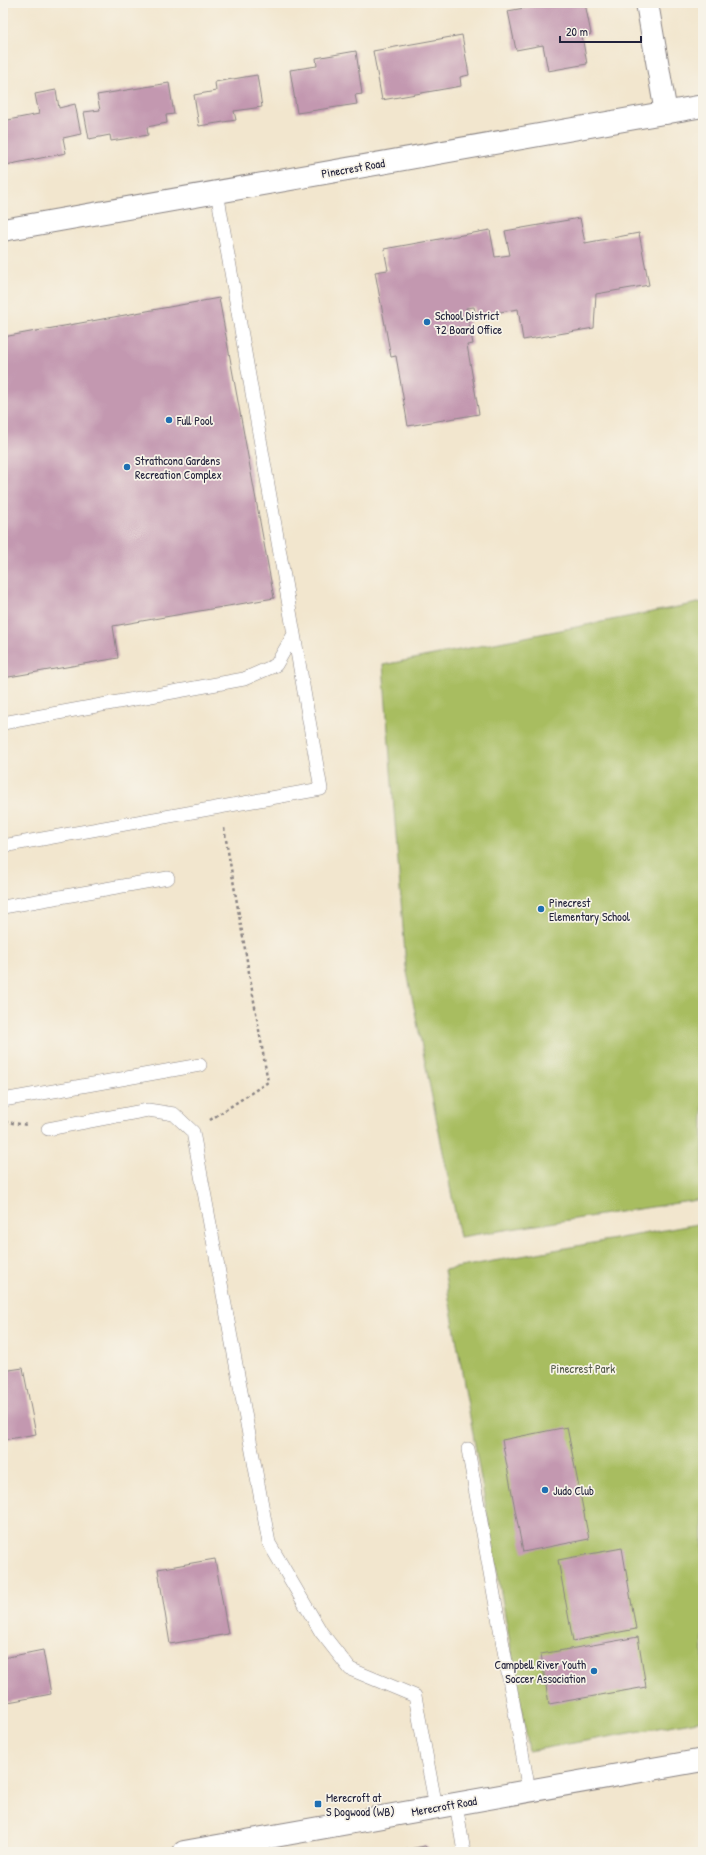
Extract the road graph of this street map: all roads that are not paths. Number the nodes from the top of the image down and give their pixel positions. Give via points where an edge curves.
1 (647, 3) edge
2 (703, 106) edge
3 (666, 113) junction
4 (217, 192) junction
5 (3, 230) edge
6 (294, 634) junction
7 (3, 723) edge
8 (3, 846) edge
9 (168, 878) dead end
10 (3, 907) edge
11 (200, 1065) dead end
12 (3, 1100) edge
13 (48, 1128) road end
14 (468, 1449) dead end
15 (703, 1760) edge
16 (529, 1791) junction
17 (446, 1805) junction
18 (227, 1848) edge
19 (184, 1852) edge
20 (464, 1852) edge

1 - 3 street
2 - 3 street, Pinecrest Road
3 - 4 street, Pinecrest Road
4 - 5 street, Pinecrest Road
4 - 6 lane
6 - 7 lane via 276,665 244,679
6 - 8 lane via 321,789
9 - 10 lane
11 - 12 lane
13 - 17 lane via 148,1110 174,1114 193,1132 269,1543 321,1632 350,1669 415,1696
14 - 16 lane
15 - 16 street, Merecroft Road
16 - 17 street, Merecroft Road
17 - 18 street, Merecroft Road
17 - 20 lane
18 - 19 street, Merecroft Road

